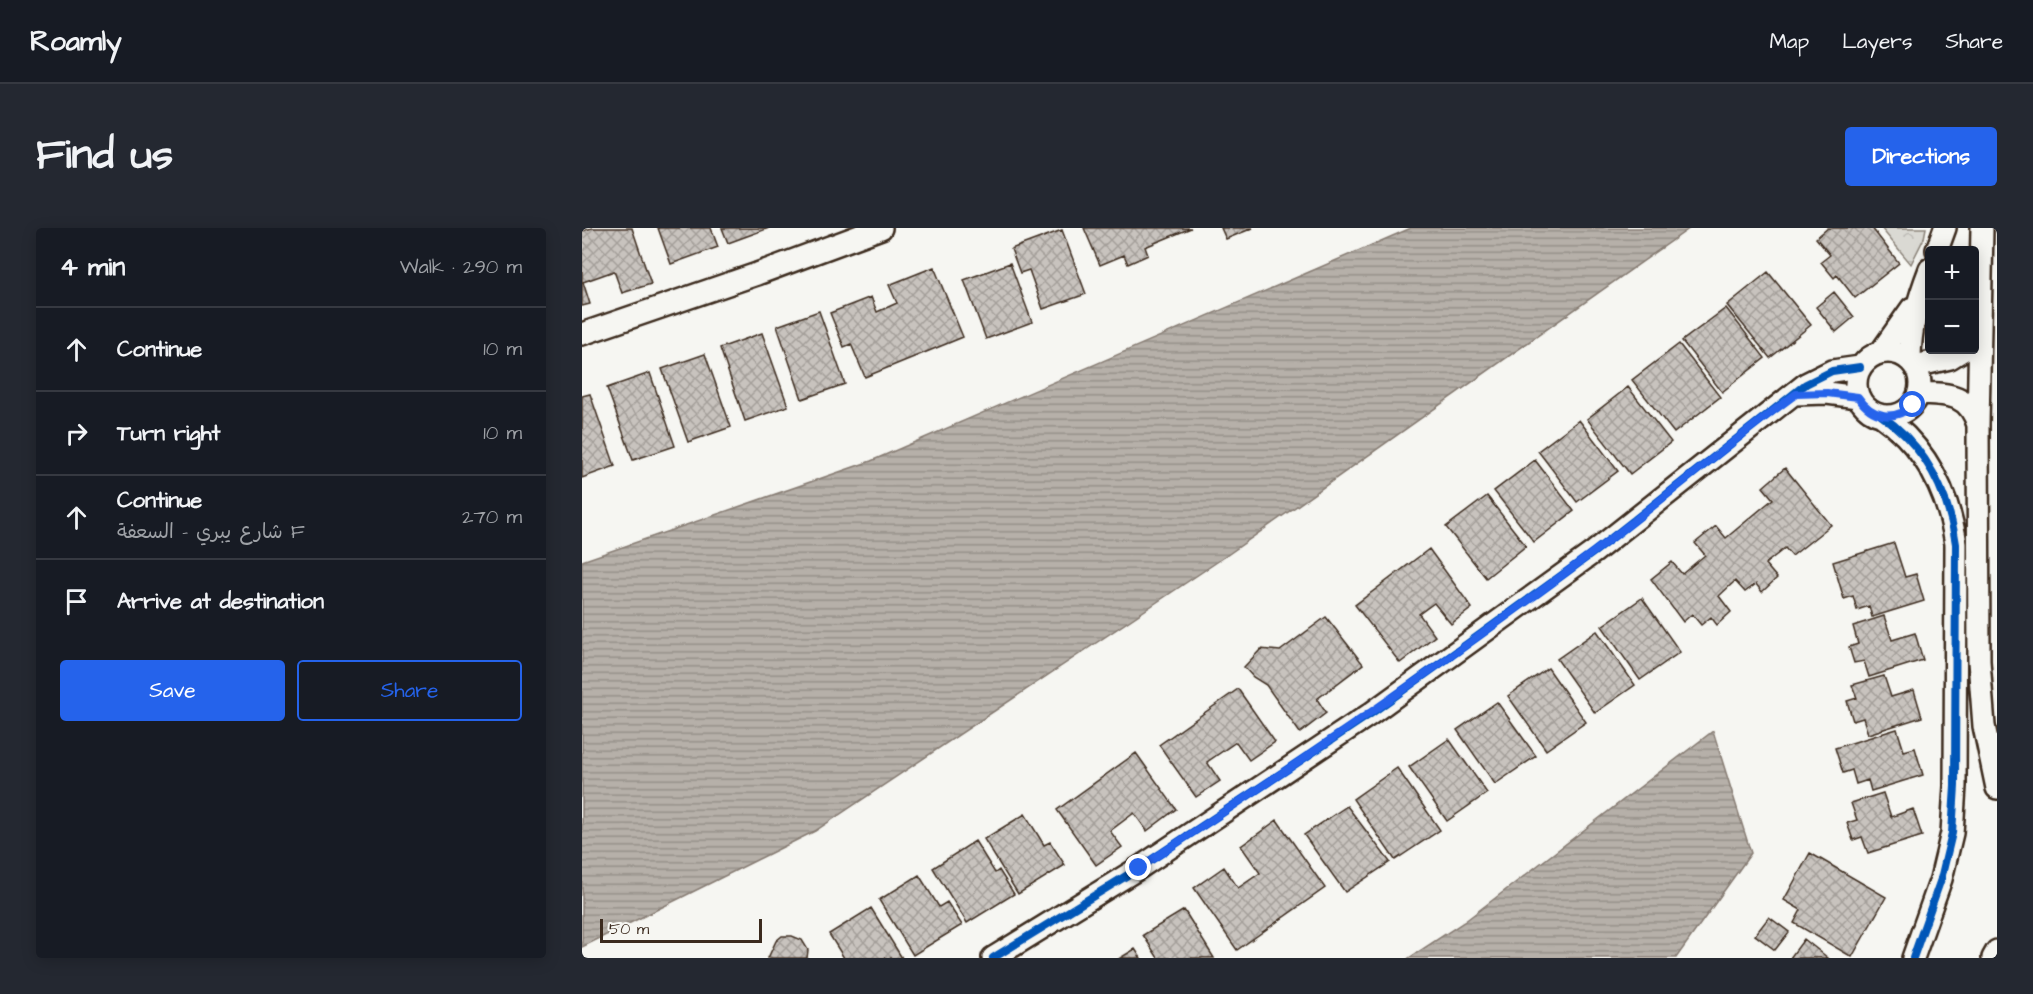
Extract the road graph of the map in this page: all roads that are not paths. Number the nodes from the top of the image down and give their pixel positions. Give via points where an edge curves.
1 (881, 228) edge
2 (1945, 228) edge
3 (1982, 228) edge
4 (1938, 246) edge
5 (1925, 280) edge
6 (1921, 291) junction
7 (1981, 301) junction
8 (1979, 310) edge
9 (582, 334) edge
10 (1881, 352) junction
11 (1956, 354) edge
12 (1912, 363) junction
13 (1860, 367) junction
14 (1796, 394) junction
15 (1858, 397) junction
16 (1916, 399) junction
17 (1882, 416) junction
18 (1978, 425) junction
19 (1930, 467) junction
20 (1997, 788) edge
21 (1997, 951) edge
22 (1913, 956) edge
23 (993, 958) edge
24 (1993, 958) edge

1 - 9 street
2 - 4 street
3 - 7 street
5 - 6 street
6 - 10 street
6 - 12 street via 1912,325
7 - 8 street
7 - 18 street
10 - 12 street via 1896,353
10 - 13 street
11 - 12 street
12 - 16 street via 1920,384
13 - 14 street via 1818,376
13 - 15 street via 1856,377
14 - 15 street
14 - 23 street via 1594,552 1369,715 1139,868
15 - 17 street via 1864,406
16 - 17 street via 1899,415
16 - 18 street via 1944,394 1960,399 1972,410
16 - 19 street via 1919,436
17 - 19 street via 1909,438
18 - 20 street via 1980,693
19 - 22 street via 1950,512 1956,544 1954,810 1941,879
21 - 24 street

